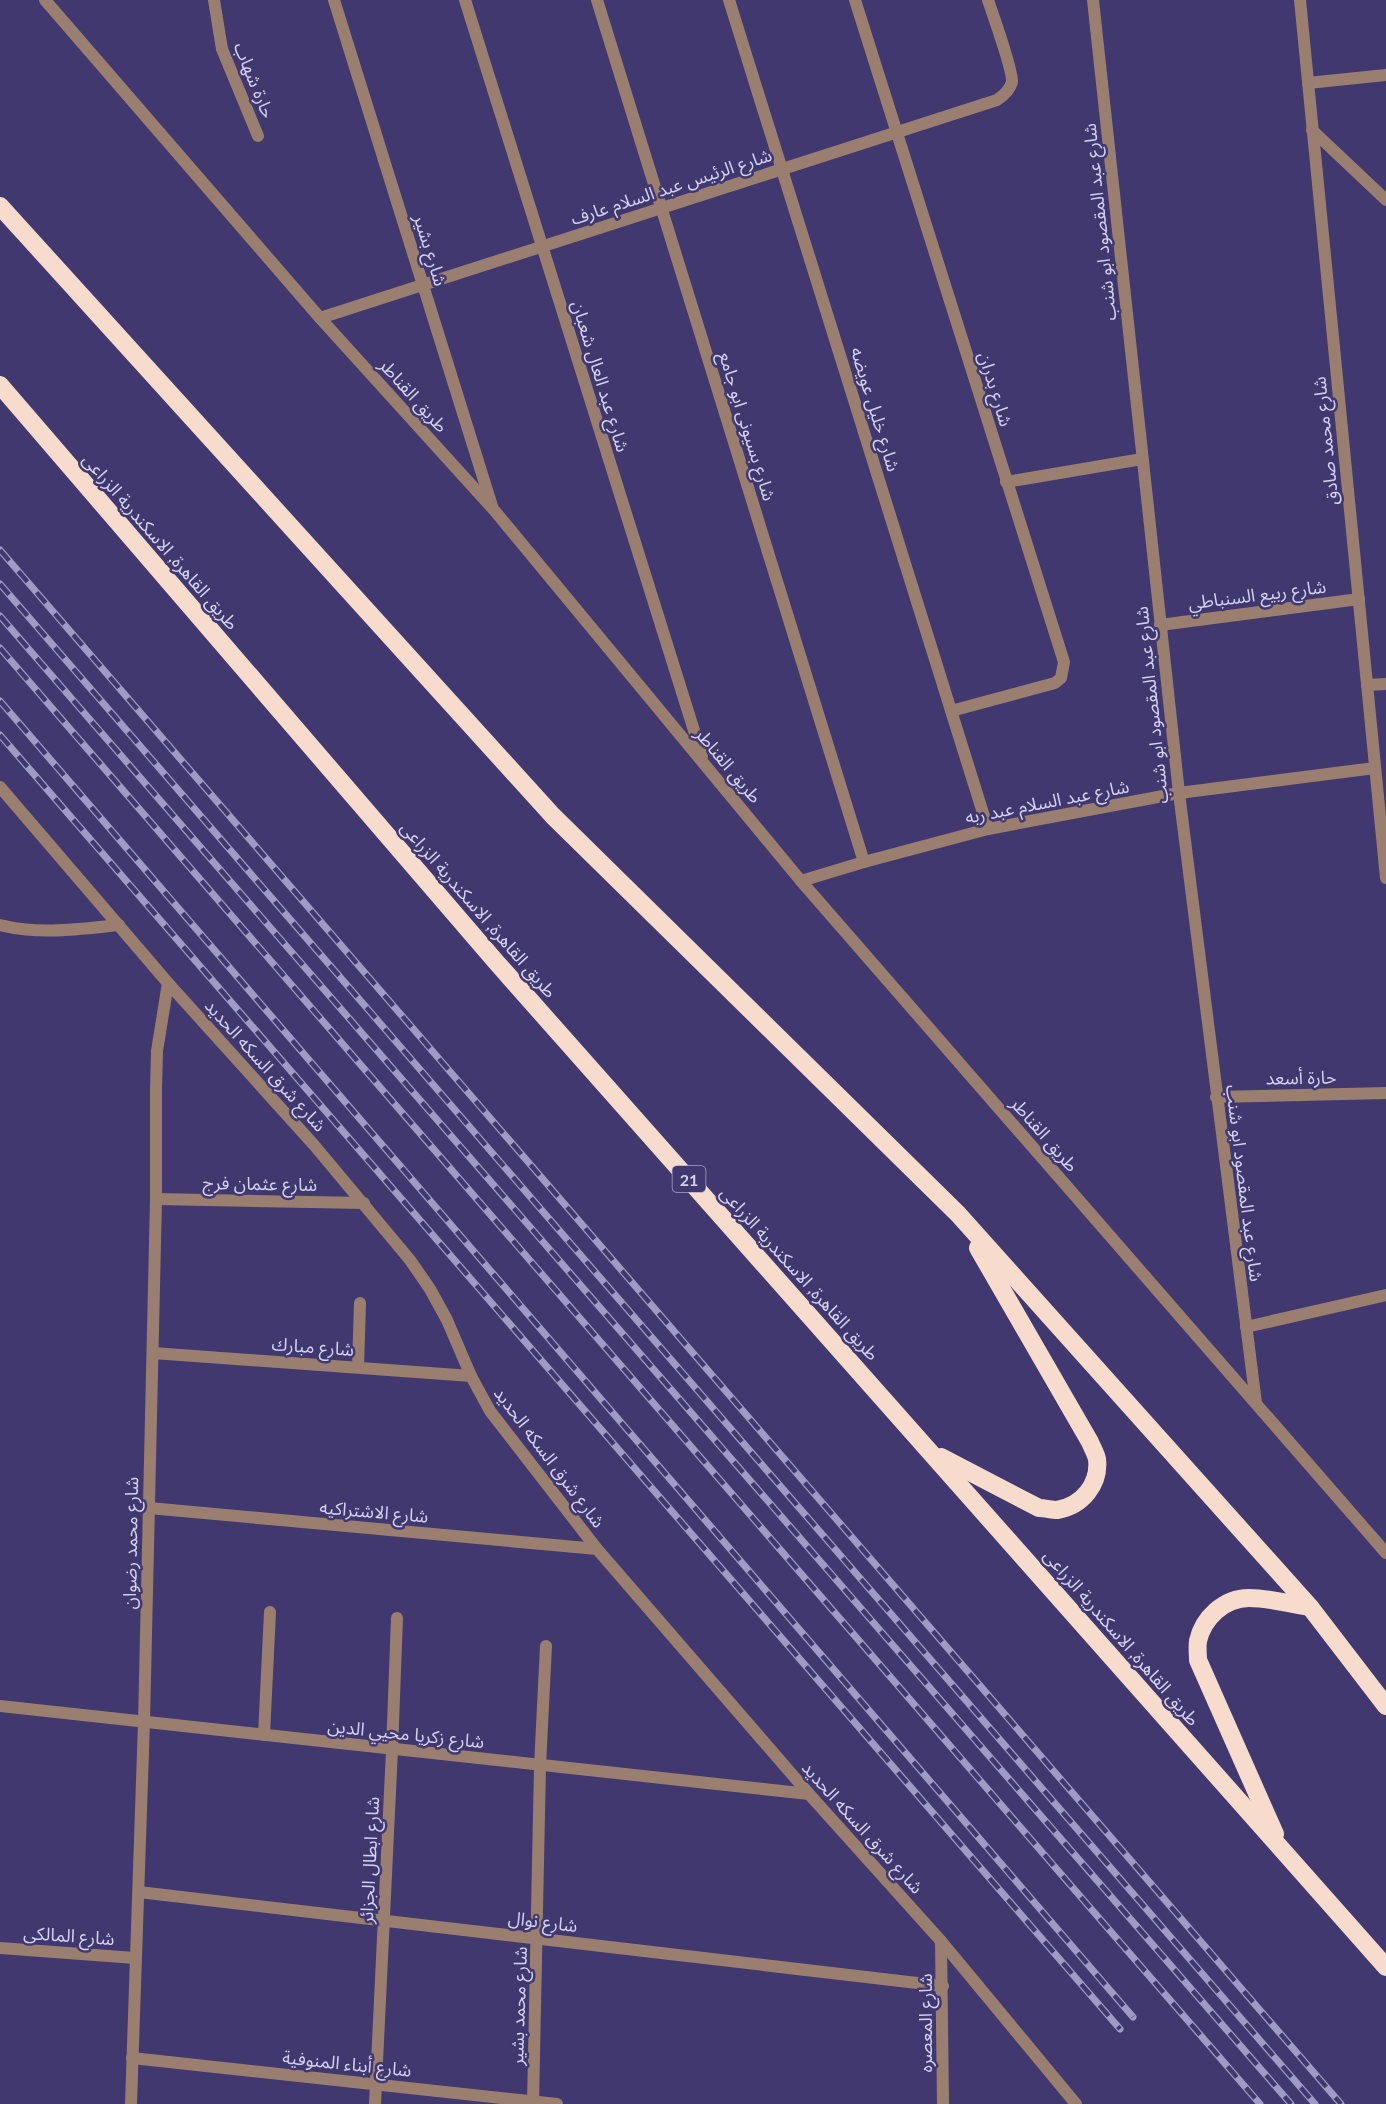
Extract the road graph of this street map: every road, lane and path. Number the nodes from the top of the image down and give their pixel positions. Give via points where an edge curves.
1 (45, 0) edge
2 (214, 0) edge
3 (334, 0) edge
4 (465, 0) edge
5 (597, 0) edge
6 (729, 0) edge
7 (855, 0) edge
8 (988, 0) edge
9 (1093, 0) edge
10 (1300, 0) edge
11 (1386, 75) edge
12 (1308, 83) junction
13 (1312, 130) junction
14 (897, 132) junction
15 (258, 136) dead end
16 (782, 169) junction
17 (1386, 200) edge
18 (0, 206) edge
19 (661, 208) junction
20 (542, 246) junction
21 (423, 284) junction
22 (320, 318) junction
23 (0, 385) edge
24 (1142, 459) junction
25 (1006, 482) junction
26 (494, 510) junction
27 (1359, 599) junction
28 (1160, 625) junction
29 (1386, 684) edge
30 (1367, 685) junction
31 (951, 711) junction
32 (704, 763) junction
33 (1375, 768) junction
34 (0, 787) edge
35 (1179, 793) junction
36 (1382, 799) edge
37 (988, 829) junction
38 (864, 862) junction
39 (1386, 878) edge
40 (801, 881) junction
41 (119, 924) junction
42 (0, 925) edge
43 (168, 983) junction
44 (1386, 1093) edge
45 (1216, 1097) junction
46 (156, 1199) junction
47 (364, 1203) junction
48 (958, 1214) junction
49 (1386, 1295) edge
50 (360, 1302) dead end
51 (1246, 1327) junction
52 (153, 1353) junction
53 (358, 1367) junction
54 (471, 1376) junction
55 (1256, 1404) junction
56 (931, 1452) junction
57 (149, 1508) junction
58 (597, 1549) junction
59 (1386, 1554) edge
60 (1310, 1607) junction
61 (270, 1612) dead end
62 (397, 1618) dead end
63 (546, 1646) dead end
64 (1386, 1706) edge
65 (0, 1707) edge
66 (144, 1722) junction
67 (264, 1735) junction
68 (392, 1749) junction
69 (540, 1766) junction
70 (809, 1794) junction
71 (1283, 1851) junction
72 (139, 1892) junction
73 (384, 1921) junction
74 (537, 1939) junction
75 (942, 1941) junction
76 (0, 1947) edge
77 (135, 1958) junction
78 (1386, 1966) edge
79 (943, 1986) junction
80 (132, 2058) junction
81 (375, 2085) junction
82 (533, 2103) edge
83 (131, 2104) edge
84 (375, 2104) edge
85 (557, 2104) edge
86 (943, 2104) edge
87 (1076, 2104) edge

1 - 22 street, طريق القناطر
2 - 15 street, حارة شهاب via 222,50
3 - 21 street, شارع بشير
4 - 20 street, شارع عبد العال شعبان
5 - 19 street, شارع بسيونى ابو جامع
6 - 16 street, شارع خليل عويضه
7 - 14 street, شارع بدران
8 - 14 street, شارع الرئيس عبد السلام عارف via 1012,82 1006,94
9 - 24 street, شارع عبد المقصود ابو شنب
10 - 12 street, شارع محمد صادق
11 - 12 street
12 - 13 street, شارع محمد صادق
13 - 17 street
13 - 27 street, شارع محمد صادق
14 - 16 street, شارع الرئيس عبد السلام عارف
14 - 25 street, شارع بدران
16 - 19 street, شارع الرئيس عبد السلام عارف
16 - 31 street, شارع خليل عويضه
18 - 48 highway via 554,816
19 - 20 street, شارع الرئيس عبد السلام عارف
19 - 38 street, شارع بسيونى ابو جامع
20 - 21 street, شارع الرئيس عبد السلام عارف
20 - 32 street, شارع عبد العال شعبان
21 - 22 street, شارع الرئيس عبد السلام عارف
21 - 26 street, شارع بشير
22 - 26 street, طريق القناطر
23 - 56 highway, طريق القاهرة, الاسكندرية الزراعى / 21 via 497,963
24 - 25 street
24 - 28 street, شارع عبد المقصود ابو شنب
25 - 31 street, شارع بدران via 1064,670 1061,678 1048,685
26 - 32 street, طريق القناطر
27 - 28 street, شارع ربيع السنباطي
27 - 30 street, شارع محمد صادق
28 - 35 street, شارع عبد المقصود ابو شنب
29 - 30 street
30 - 33 street, شارع محمد صادق
31 - 37 street, شارع خليل عويضه
32 - 40 street, طريق القناطر
33 - 35 street, شارع عبد السلام عبد ربه
33 - 36 street, شارع محمد صادق
34 - 41 street, شارع شرق السكه الحديد
35 - 37 street, شارع عبد السلام عبد ربه
35 - 45 street, شارع عبد المقصود ابو شنب
36 - 39 street, شارع محمد صادق
37 - 38 street, شارع عبد السلام عبد ربه
38 - 40 street, شارع عبد السلام عبد ربه
40 - 55 street, طريق القناطر
41 - 42 street via 62,931
41 - 43 street, شارع شرق السكه الحديد
43 - 46 street, شارع محمد رضوان via 157,1051
43 - 47 street, شارع شرق السكه الحديد
44 - 45 street, حارة أسعد
45 - 51 street, شارع عبد المقصود ابو شنب
46 - 47 street, شارع عثمان فرج
46 - 52 street, شارع محمد رضوان
47 - 54 street, شارع شرق السكه الحديد via 430,1289
48 - 56 highway via 1090,1442 1097,1458 1096,1477 1088,1493 1074,1505 1057,1510 1039,1508
48 - 60 highway
49 - 51 street
50 - 53 street
51 - 55 street, شارع عبد المقصود ابو شنب
52 - 53 street, شارع مبارك
52 - 57 street, شارع محمد رضوان
53 - 54 street, شارع مبارك
54 - 58 street, شارع شرق السكه الحديد via 495,1419
55 - 59 street, طريق القناطر
56 - 71 highway, طريق القاهرة, الاسكندرية الزراعى / 21
57 - 58 street, شارع الاشتراكيه
57 - 66 street, شارع محمد رضوان
58 - 70 street, شارع شرق السكه الحديد
60 - 64 highway
60 - 71 highway via 1247,1598 1230,1602 1203,1625 1198,1642 1198,1660
61 - 67 street
62 - 68 street, شارع ابطال الجزائر
63 - 69 street, شارع محمد بشير
65 - 66 street, شارع زكريا محيي الدين
66 - 67 street, شارع زكريا محيي الدين
66 - 72 street, شارع محمد رضوان
67 - 68 street, شارع زكريا محيي الدين
68 - 69 street, شارع زكريا محيي الدين
68 - 73 street, شارع ابطال الجزائر
69 - 70 street, شارع زكريا محيي الدين
69 - 74 street, شارع محمد بشير
70 - 75 street, شارع شرق السكه الحديد
71 - 78 highway, طريق القاهرة, الاسكندرية الزراعى / 21
72 - 73 street, شارع نوال
72 - 77 street, شارع محمد رضوان
73 - 74 street, شارع نوال
73 - 81 street, شارع ابطال الجزائر
74 - 79 street, شارع نوال
74 - 82 street, شارع محمد بشير
75 - 79 street, شارع المعصره
75 - 87 street, شارع شرق السكه الحديد
76 - 77 street, شارع المالكى
77 - 80 street, شارع محمد رضوان
79 - 86 street, شارع المعصره
80 - 81 street, شارع أبناء المنوفية
80 - 83 street, شارع محمد رضوان
81 - 82 street, شارع أبناء المنوفية
81 - 84 street, شارع ابطال الجزائر
82 - 85 street, شارع أبناء المنوفية

